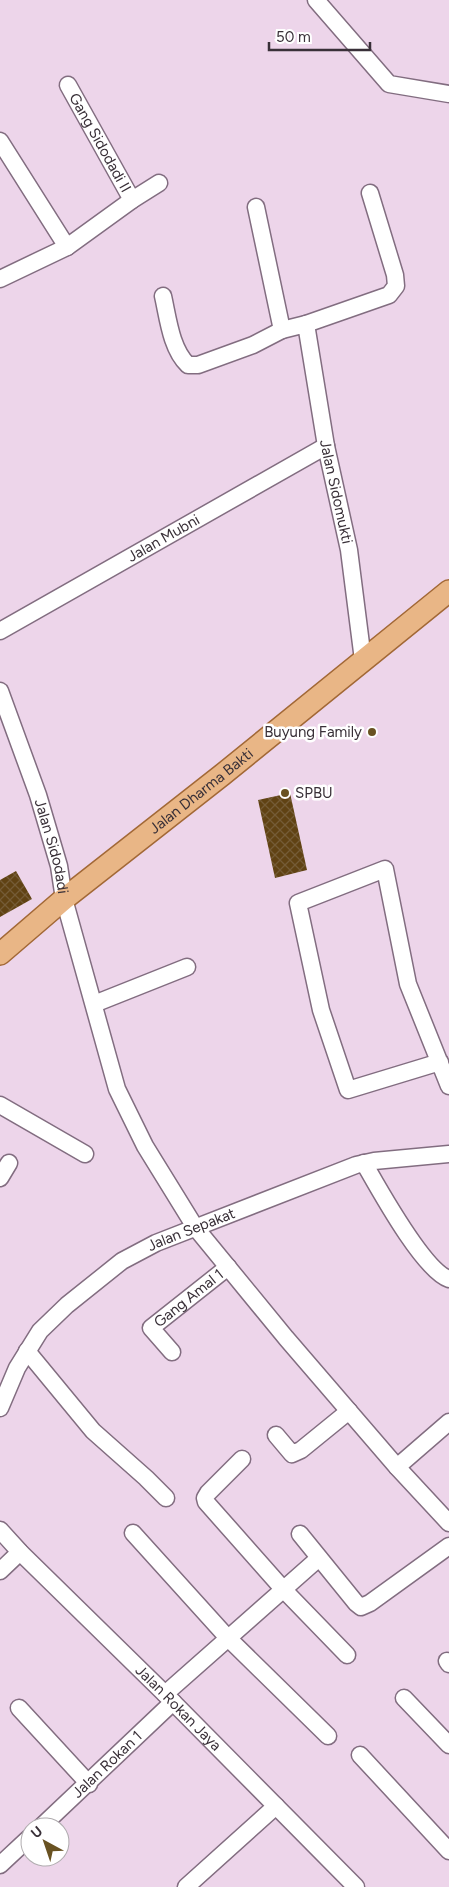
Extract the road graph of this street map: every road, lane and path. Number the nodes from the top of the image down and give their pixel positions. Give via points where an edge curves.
1 (316, 0) edge
2 (68, 85) dead end
3 (449, 94) edge
4 (0, 141) edge
5 (159, 184) dead end
6 (370, 194) dead end
7 (132, 200) junction
8 (256, 207) dead end
9 (66, 247) junction
10 (0, 279) edge
11 (163, 296) dead end
12 (306, 324) junction
13 (282, 330) junction
14 (326, 446) junction
15 (449, 591) edge
16 (0, 631) edge
17 (363, 660) junction
18 (0, 691) edge
19 (64, 900) junction
20 (0, 954) edge
21 (187, 966) dead end
22 (94, 1004) junction
23 (440, 1062) junction
24 (449, 1086) edge
25 (0, 1105) edge
26 (85, 1154) dead end
27 (449, 1154) edge
28 (9, 1163) dead end
29 (364, 1163) junction
30 (0, 1178) edge
31 (195, 1227) junction
32 (228, 1267) junction
33 (449, 1279) edge
34 (28, 1351) junction
35 (172, 1352) dead end
36 (5, 1380) edge
37 (0, 1408) edge
38 (349, 1412) junction
39 (449, 1422) edge
40 (276, 1435) dead end
41 (242, 1459) dead end
42 (397, 1467) junction
43 (166, 1498) dead end
44 (449, 1523) edge
45 (0, 1530) edge
46 (133, 1533) dead end
47 (300, 1534) dead end
48 (449, 1546) edge
49 (20, 1552) junction
50 (319, 1558) junction
51 (0, 1571) edge
52 (283, 1589) junction
53 (227, 1637) junction
54 (347, 1655) dead end
55 (169, 1698) junction
56 (404, 1698) dead end
57 (18, 1708) dead end
58 (328, 1736) dead end
59 (449, 1745) edge
60 (360, 1755) dead end
61 (89, 1784) junction
62 (276, 1806) junction
63 (52, 1817) edge
64 (20, 1847) edge
65 (449, 1851) edge
66 (0, 1865) edge
67 (186, 1887) edge
68 (356, 1887) edge

1 - 3 street via 389,84
2 - 7 street, Gang Sidodadi II
4 - 9 street
5 - 7 street
6 - 12 street via 396,286 390,295
7 - 9 street
8 - 13 street
9 - 10 street
11 - 13 street via 181,358 188,365 207,362
12 - 13 street
12 - 14 street, Jalan Sidomukti
14 - 16 street, Jalan Mubni
14 - 17 street, Jalan Sidomukti via 349,550
15 - 17 main road, Jalan Dharma Bakti
17 - 19 main road, Jalan Dharma Bakti
18 - 19 street, Jalan Sidodadi via 38,796 59,866
19 - 20 main road, Jalan Dharma Bakti
19 - 22 street, Jalan Sidodadi
21 - 22 street
22 - 31 street, Jalan Sidodadi via 117,1089 145,1146
23 - 23 street via 348,1090 321,1010 298,903 385,869 408,984
23 - 24 street
25 - 26 street
27 - 29 street, Jalan Sepakat
28 - 30 street
29 - 31 street, Jalan Sepakat
29 - 33 street via 429,1265
31 - 32 street, Jalan Sidodadi
31 - 34 street, Jalan Sepakat via 156,1243 115,1266 40,1330
32 - 35 street, Gang Amal 1 via 151,1328
32 - 38 street, Jalan Sidodadi
34 - 36 street, Jalan Sepakat
34 - 43 street via 93,1431
36 - 37 street, Jalan Sepakat
38 - 40 street via 292,1454
38 - 42 street, Jalan Sidodadi
39 - 42 street
41 - 52 street via 205,1498
42 - 44 street, Jalan Sidodadi
45 - 49 street, Jalan Rokan Jaya
46 - 53 street
47 - 50 street
48 - 50 street via 361,1607
49 - 51 street
49 - 55 street, Jalan Rokan Jaya
50 - 52 street, Jalan Rokan 1
52 - 53 street, Jalan Rokan 1
52 - 54 street
53 - 55 street, Jalan Rokan 1
53 - 58 street
55 - 61 street, Jalan Rokan 1
55 - 62 street, Jalan Rokan Jaya
56 - 59 street
57 - 61 street
60 - 65 street
61 - 63 street, Jalan Rokan 1
62 - 67 street
62 - 68 street, Jalan Rokan Jaya
64 - 66 street

